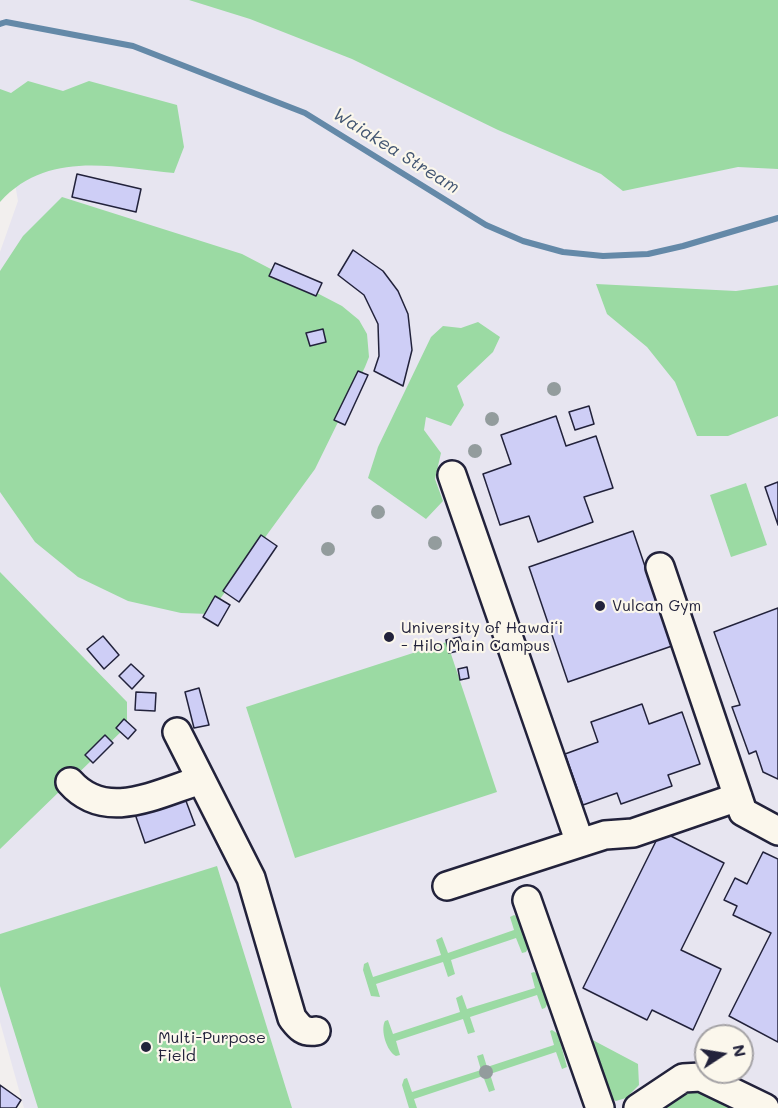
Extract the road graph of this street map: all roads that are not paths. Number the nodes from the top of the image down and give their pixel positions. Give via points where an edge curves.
1 (452, 476) dead end
2 (660, 567) dead end
3 (177, 732) dead end
4 (201, 780) junction
5 (70, 782) dead end
6 (738, 796) junction
7 (778, 831) edge
8 (580, 843) junction
9 (447, 886) dead end
10 (527, 900) dead end
11 (316, 1031) dead end
12 (600, 1108) edge
13 (638, 1108) edge
14 (765, 1108) edge

1 - 8 street
2 - 6 street
3 - 4 street
4 - 5 street via 113,805 90,799
4 - 11 street via 250,879 292,1018 300,1029
6 - 7 street via 743,812
6 - 8 street via 633,833 605,835
8 - 9 street
10 - 12 street
13 - 14 street via 683,1078 701,1077

